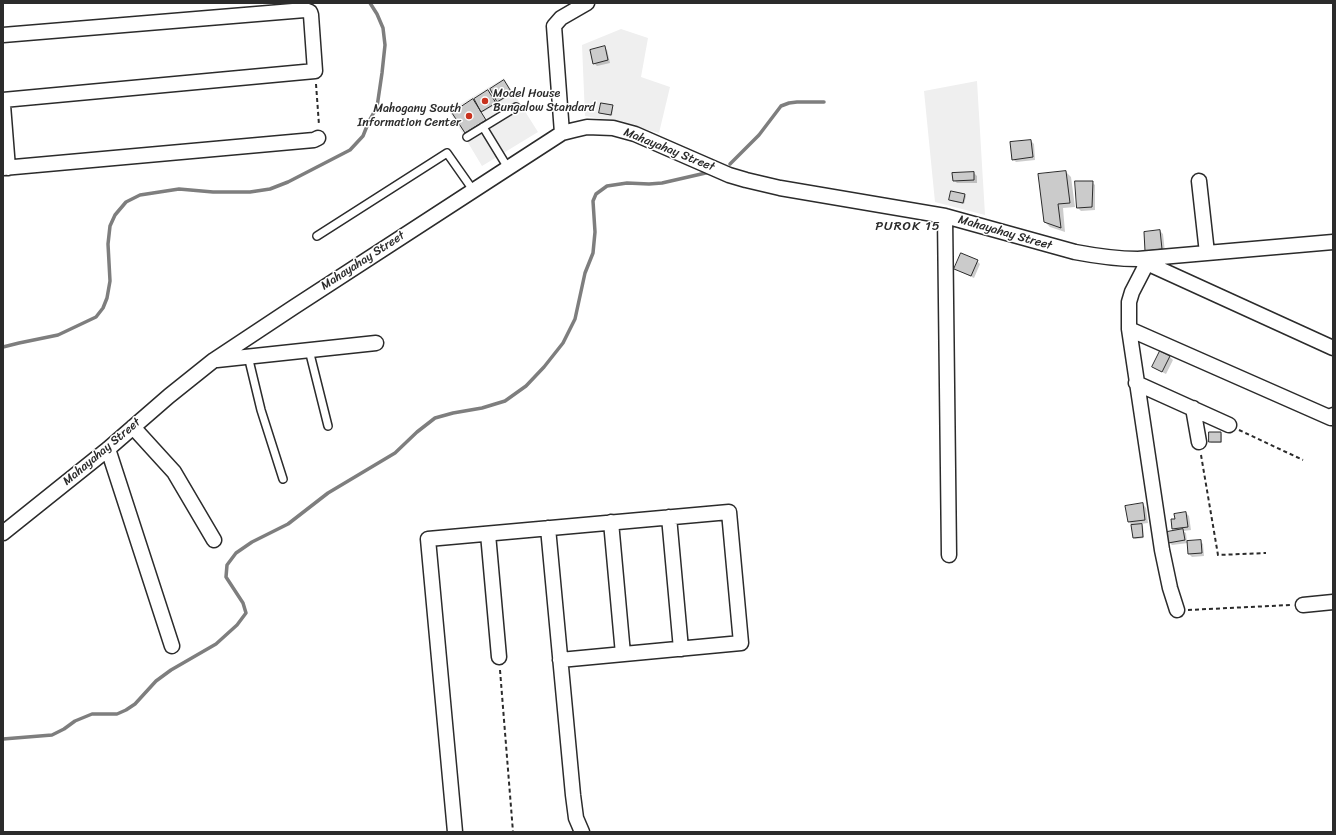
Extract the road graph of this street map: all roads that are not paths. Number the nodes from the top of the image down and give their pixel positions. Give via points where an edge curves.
1 (587, 3) edge
2 (3, 35) edge
3 (3, 100) edge
4 (3, 105) edge
5 (516, 107) dead end
6 (484, 127) junction
7 (562, 133) junction
8 (468, 137) dead end
9 (318, 138) road end
10 (6, 168) edge
11 (508, 168) junction
12 (1200, 182) dead end
13 (473, 190) junction
14 (945, 216) junction
15 (318, 236) dead end
16 (1333, 242) edge
17 (1207, 253) junction
18 (1142, 261) junction
19 (1129, 329) junction
20 (376, 343) dead end
21 (1333, 348) edge
22 (309, 350) junction
23 (248, 356) junction
24 (214, 360) junction
25 (1136, 383) junction
26 (1193, 408) junction
27 (1333, 415) edge
28 (1229, 425) road end
29 (328, 426) dead end
30 (133, 427) junction
31 (1199, 442) road end
32 (108, 449) junction
33 (282, 480) dead end
34 (669, 517) junction
35 (611, 522) junction
36 (548, 528) junction
37 (3, 533) edge
38 (488, 534) junction
39 (214, 540) dead end
40 (949, 556) dead end
41 (1333, 602) edge
42 (1303, 605) road end
43 (1177, 610) road end
44 (172, 646) dead end
45 (681, 649) junction
46 (623, 654) junction
47 (499, 657) road end
48 (560, 660) junction
49 (454, 832) edge
50 (582, 832) edge

1 - 7 street via 561,18 554,26
2 - 3 street via 305,10 311,15 315,71
4 - 10 street
5 - 6 lane
6 - 8 lane
6 - 11 lane
7 - 11 street, Mahayahay Street
7 - 14 street, Mahayahay Street via 587,127 613,128 635,134 746,180
9 - 10 street
11 - 13 street, Mahayahay Street
12 - 17 street
13 - 15 lane via 448,153
13 - 24 street, Mahayahay Street
14 - 18 street, Mahayahay Street via 1075,252
14 - 40 street
16 - 17 street, Mahayahay Street
17 - 18 street, Mahayahay Street
18 - 19 street via 1129,302
18 - 21 street
19 - 25 street
19 - 27 street via 1332,418
20 - 22 street
22 - 23 street
22 - 29 lane
23 - 24 street
23 - 33 lane
24 - 30 street, Mahayahay Street
25 - 26 street
25 - 43 street via 1166,570
26 - 28 street
26 - 31 street
30 - 32 street, Mahayahay Street
30 - 39 street via 174,472
32 - 37 street, Mahayahay Street
32 - 44 street
34 - 35 street
34 - 45 street
34 - 45 street via 729,512 740,643
35 - 36 street
35 - 46 street
36 - 38 street
36 - 48 street
38 - 47 street
38 - 49 street via 428,539
41 - 42 street
45 - 46 street
46 - 48 street
48 - 50 street via 574,809

